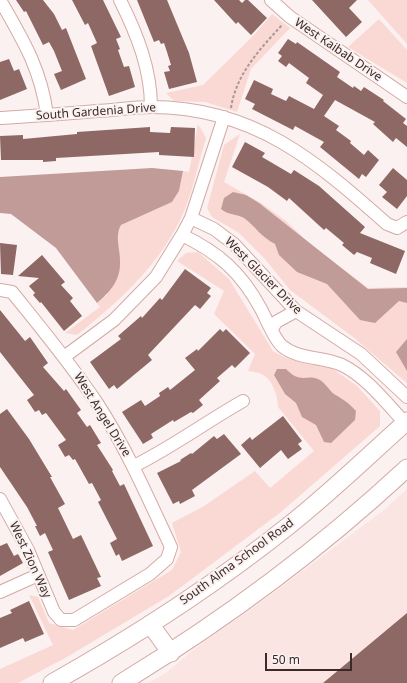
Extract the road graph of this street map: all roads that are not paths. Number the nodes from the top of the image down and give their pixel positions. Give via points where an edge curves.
1 (0, 0) edge
2 (120, 0) edge
3 (271, 0) edge
4 (407, 97) edge
5 (151, 107) junction
6 (47, 115) junction
7 (0, 118) edge
8 (226, 118) junction
9 (191, 218) junction
10 (402, 225) edge
11 (182, 235) junction
12 (2, 290) edge
13 (296, 311) junction
14 (272, 329) junction
15 (64, 357) junction
16 (407, 398) edge
17 (243, 401) dead end
18 (406, 423) edge
19 (134, 466) junction
20 (407, 468) edge
21 (0, 499) edge
22 (38, 575) junction
23 (0, 592) edge
24 (61, 620) joint
25 (150, 624) junction
26 (171, 653) junction
27 (52, 683) edge
28 (121, 683) edge

1 - 6 street via 31,54 40,79
2 - 5 street via 132,24 149,76
3 - 4 street, West Kaibab Drive via 290,17
5 - 6 street, South Gardenia Drive
5 - 8 street, South Gardenia Drive
6 - 7 street, South Gardenia Drive
8 - 9 street
8 - 10 street, South Gardenia Drive via 270,134 306,156 387,224
9 - 11 street
9 - 13 street, West Glacier Drive via 214,229 234,244
11 - 14 street, West Glacier Drive via 223,259 240,276
11 - 15 street via 156,277 114,320
12 - 15 street, West Angel Drive via 12,292
13 - 14 street via 276,322
13 - 16 street, West Glacier Drive via 361,354
14 - 18 street, West Glacier Drive via 280,344 287,350 342,365 362,378
15 - 19 street, West Angel Drive via 97,404
17 - 19 street via 175,445
18 - 25 main road, South Alma School Road via 286,528
19 - 24 street, West Angel Drive via 171,547 167,559 150,574 74,620
20 - 26 main road via 355,516 273,581
21 - 22 street, West Zion Way via 28,550
22 - 23 street
22 - 24 street, West Zion Way via 54,612
25 - 26 main road
25 - 27 main road, South Alma School Road
26 - 28 main road

